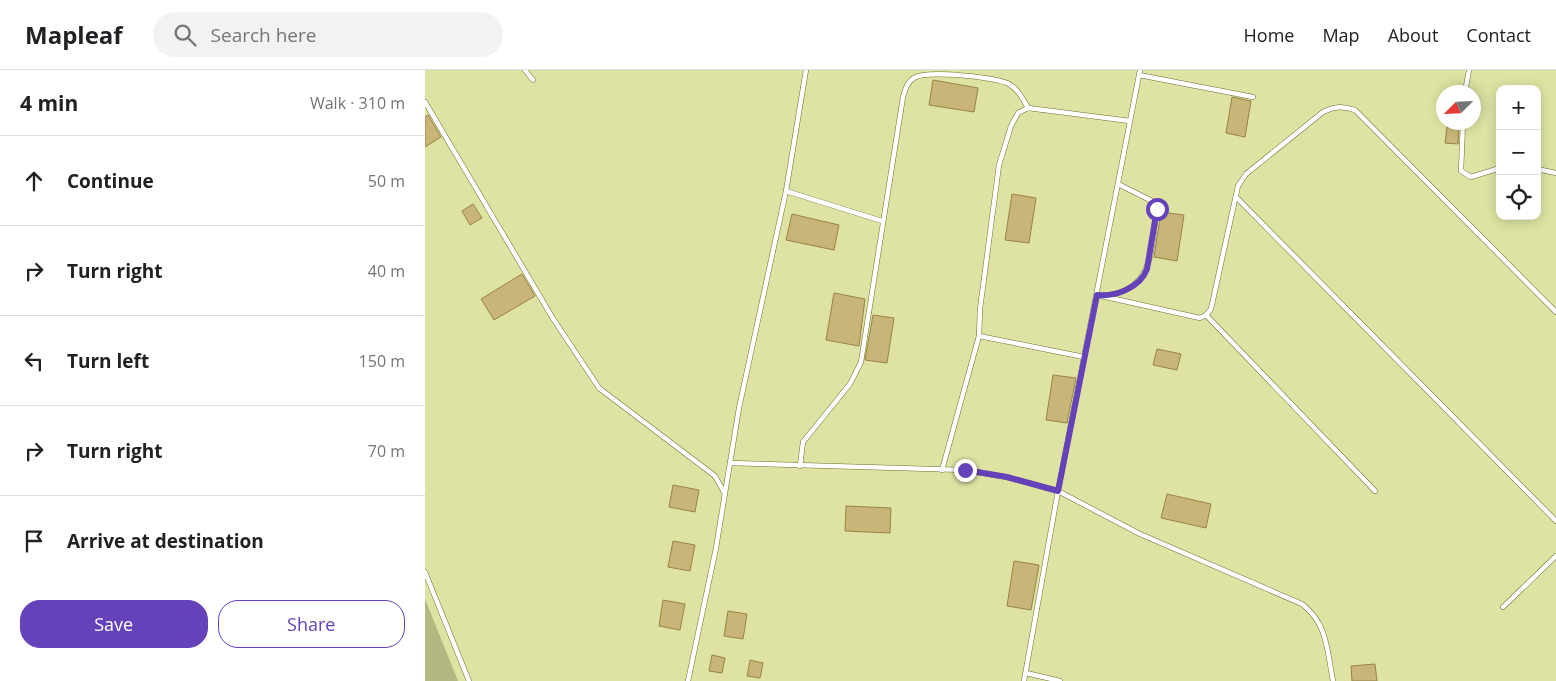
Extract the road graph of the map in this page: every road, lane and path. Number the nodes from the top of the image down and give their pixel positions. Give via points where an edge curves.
1 (525, 70) edge
2 (806, 70) edge
3 (1469, 70) edge
4 (1140, 73) edge
5 (533, 80) dead end
6 (1466, 85) edge
7 (1253, 97) dead end
8 (425, 102) edge
9 (1028, 108) junction
10 (1130, 121) junction
11 (1463, 130) edge
12 (1496, 169) edge
13 (1541, 169) edge
14 (1556, 173) edge
15 (1118, 184) junction
16 (785, 191) junction
17 (1236, 197) junction
18 (882, 221) junction
19 (1097, 295) junction
20 (1556, 312) edge
21 (1206, 315) junction
22 (979, 336) junction
23 (1084, 356) junction
24 (730, 463) junction
25 (800, 466) junction
26 (942, 470) junction
27 (1058, 491) junction
28 (1375, 491) dead end
29 (725, 495) junction
30 (1556, 521) edge
31 (1556, 556) edge
32 (425, 572) edge
33 (1503, 607) dead end
34 (1026, 673) junction
35 (469, 681) edge
36 (688, 681) edge
37 (1025, 681) edge
38 (1060, 681) edge
39 (1333, 681) edge

1 - 5 lane
2 - 16 lane
3 - 6 lane
4 - 7 lane
4 - 10 lane
8 - 29 lane via 552,316 599,388 715,476
9 - 10 lane
9 - 18 lane via 1015,89 1005,82 930,74 911,79 903,98
9 - 22 lane via 1018,113 1011,126 999,165
10 - 15 lane
11 - 12 lane via 1461,171 1471,177
13 - 14 lane
15 - 19 lane
15 - 19 lane via 1146,197 1156,207 1147,269 1131,287 1113,294
16 - 18 lane
16 - 24 lane
17 - 20 lane via 1238,186 1246,174 1323,112 1344,106 1355,110
17 - 21 lane via 1211,309
17 - 30 lane
18 - 25 lane via 861,362 850,384 803,442
19 - 21 lane via 1200,318
19 - 23 lane
21 - 28 lane
22 - 23 lane
22 - 26 lane
23 - 27 lane
24 - 25 lane
24 - 29 lane
25 - 26 lane
26 - 27 lane via 985,472
27 - 34 lane
27 - 39 lane via 1141,534 1302,604 1318,618 1322,627
29 - 36 lane
31 - 33 lane
32 - 35 lane
34 - 37 lane
34 - 38 lane

